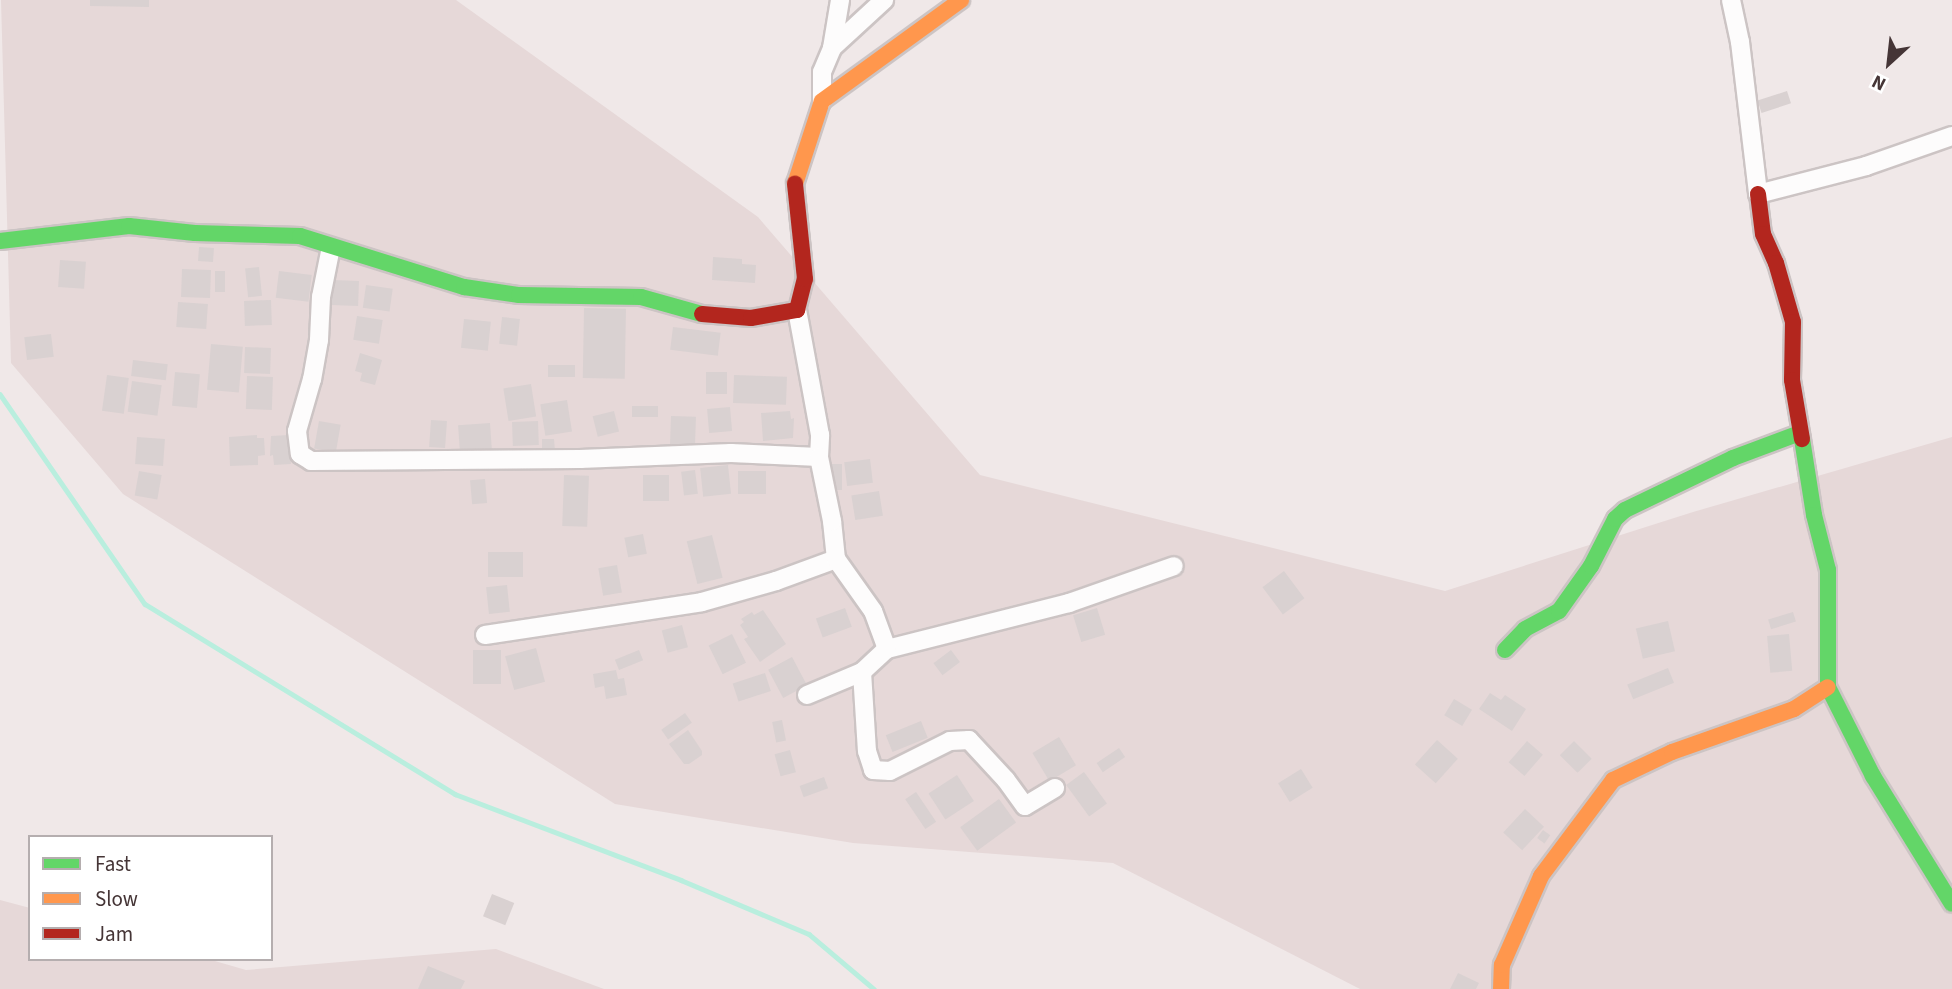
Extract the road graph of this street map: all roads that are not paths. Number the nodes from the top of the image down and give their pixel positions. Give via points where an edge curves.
1 (840, 0) edge
2 (884, 0) edge
3 (961, 0) edge
4 (1731, 0) edge
5 (832, 48) junction
6 (822, 101) junction
7 (1952, 136) edge
8 (1758, 194) junction
9 (0, 241) edge
10 (331, 247) junction
11 (797, 310) junction
12 (1800, 433) junction
13 (819, 457) junction
14 (836, 559) junction
15 (1174, 566) dead end
16 (485, 635) dead end
17 (887, 649) junction
18 (1505, 650) dead end
19 (862, 672) junction
20 (1828, 687) junction
21 (807, 695) dead end
22 (1055, 788) dead end
23 (1952, 904) edge
24 (1501, 989) edge

1 - 5 street
2 - 5 street
3 - 6 street
4 - 8 street
5 - 6 street via 822,72
6 - 11 street via 795,181 805,279
7 - 8 street via 1866,166
8 - 12 street via 1763,234 1793,322 1792,380
9 - 10 street via 129,226 300,236
10 - 11 street via 464,286 519,295 641,297 697,314 751,318
10 - 13 street via 312,379 297,431 300,454 311,461 731,453
11 - 13 street via 820,435
12 - 18 street via 1733,458 1625,510 1559,611 1525,629
12 - 20 street via 1828,570
13 - 14 street
14 - 16 street via 702,602
14 - 17 street via 873,611
15 - 17 street via 1069,603
17 - 19 street
19 - 21 street
19 - 22 street via 867,751 873,770 890,771 950,741 969,740 1025,806
20 - 23 street via 1873,776
20 - 24 street via 1794,709 1672,752 1613,780 1542,876 1509,944

